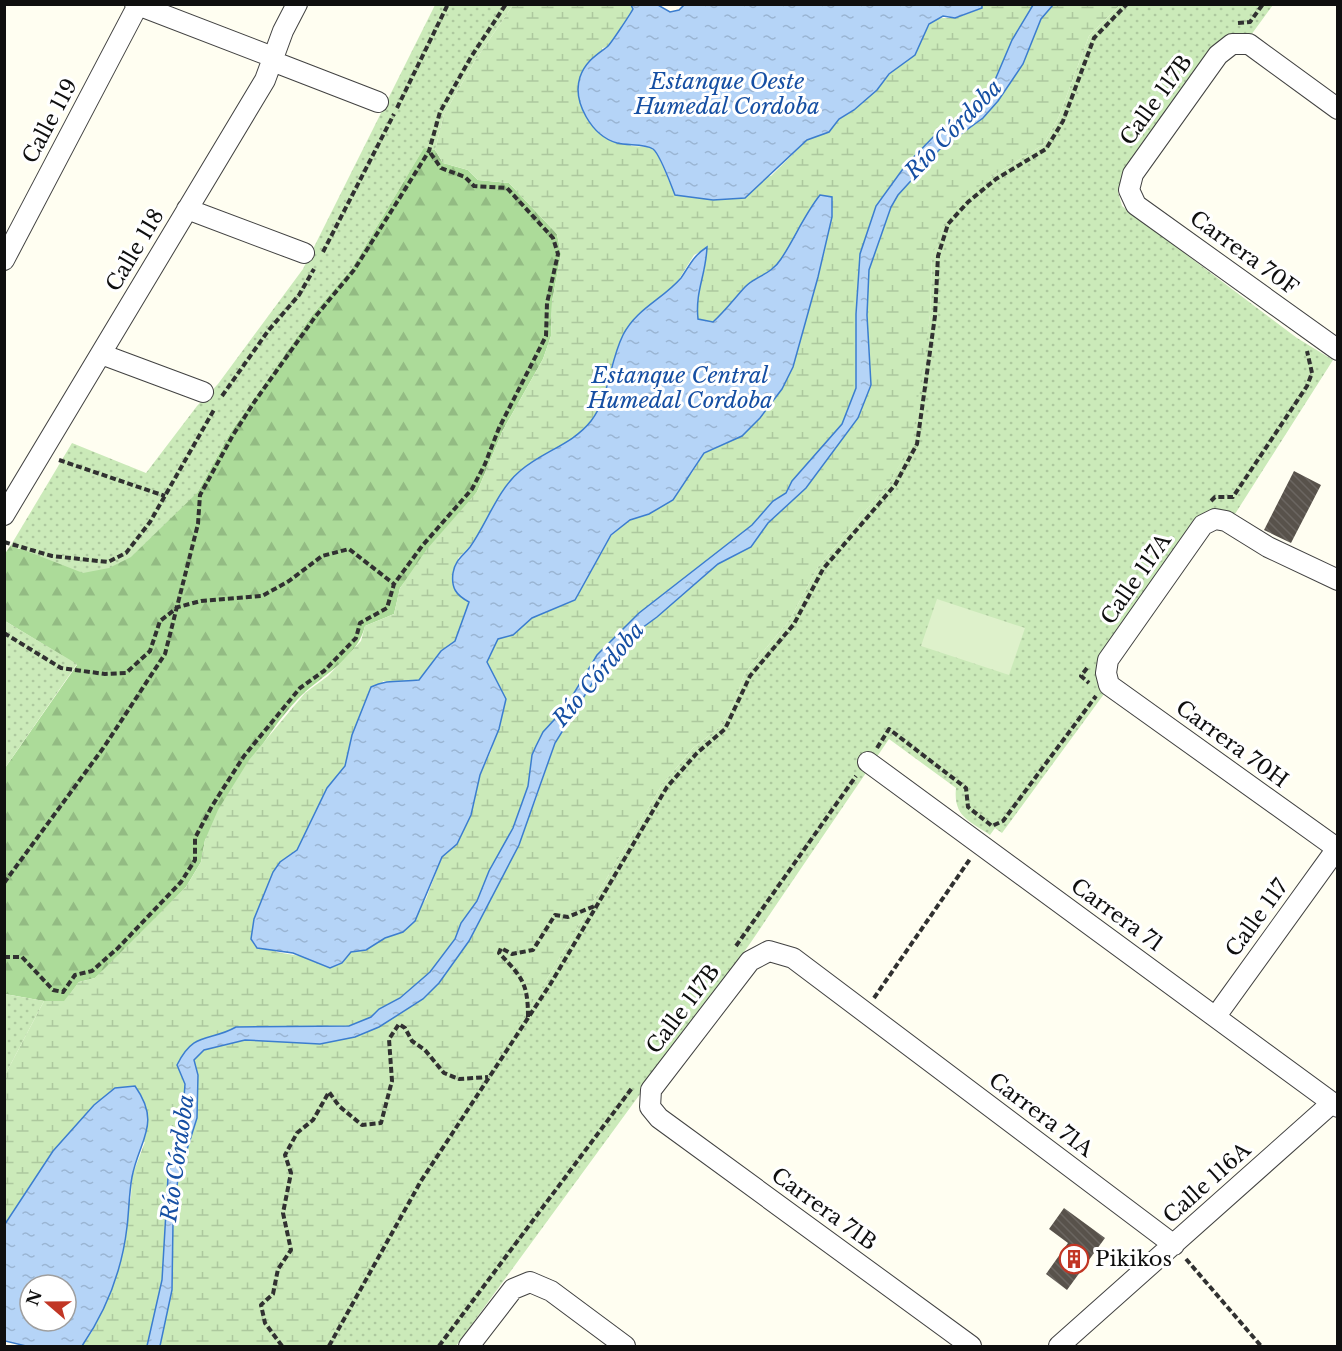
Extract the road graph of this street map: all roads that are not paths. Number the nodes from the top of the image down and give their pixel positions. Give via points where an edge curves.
1 (297, 4) edge
2 (137, 5) edge
3 (272, 59) junction
4 (378, 102) dead end
5 (1338, 109) edge
6 (1129, 190) joint
7 (187, 209) junction
8 (4, 260) edge
9 (313, 260) road end
10 (1338, 350) edge
11 (101, 354) junction
12 (203, 392) dead end
13 (4, 516) edge
14 (1338, 580) edge
15 (1095, 675) joint
16 (868, 762) road end
17 (1337, 848) edge
18 (769, 951) joint
19 (1216, 1017) junction
20 (1335, 1105) edge
21 (650, 1107) joint
22 (1174, 1245) junction
23 (469, 1347) edge
24 (625, 1347) edge
25 (971, 1347) edge
26 (1059, 1347) edge

1 - 3 street, Calle 118
2 - 3 street
2 - 8 street, Calle 119
3 - 4 street
3 - 7 street, Calle 118 via 265,80
5 - 6 street, Calle 117B via 1249,44 1232,44 1218,55 1133,174
6 - 10 street, Carrera 70F via 1136,205
7 - 9 street
7 - 11 street, Calle 118
11 - 12 street
11 - 13 street, Calle 118
14 - 15 street, Calle 117A via 1268,547 1211,511
15 - 17 street, Carrera 70H
16 - 19 street, Carrera 71
17 - 19 street, Calle 117
18 - 21 street, Calle 117B via 750,961 651,1090
18 - 22 street, Carrera 71A via 793,958
19 - 20 street, Carrera 71
20 - 22 street, Calle 116A
21 - 25 street, Carrera 71B via 659,1118
22 - 26 street, Calle 116A
23 - 24 street via 513,1289 530,1282 551,1290

